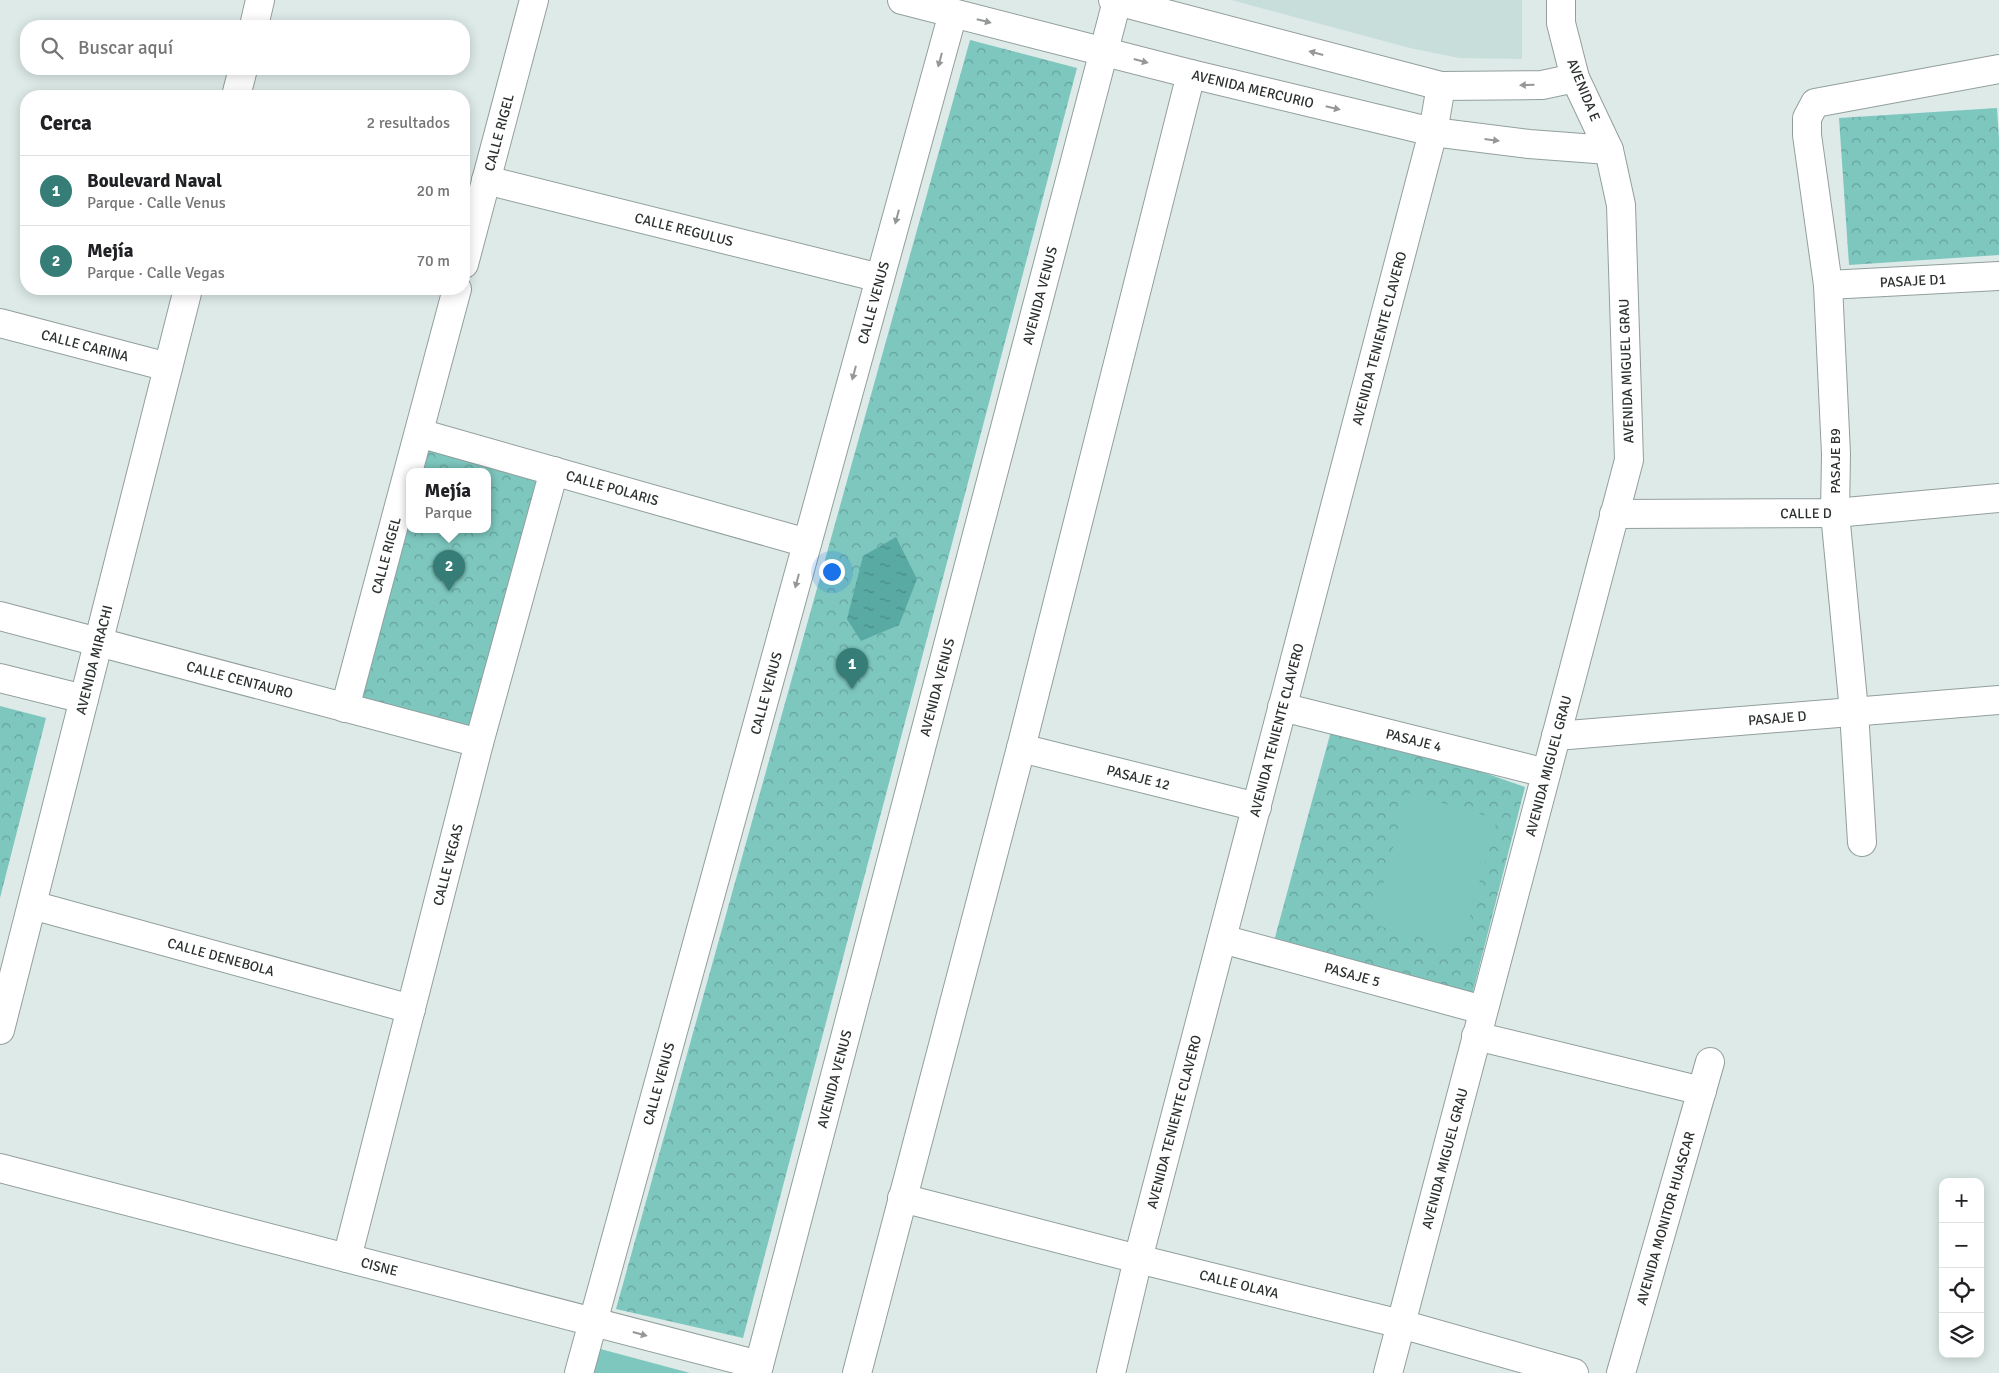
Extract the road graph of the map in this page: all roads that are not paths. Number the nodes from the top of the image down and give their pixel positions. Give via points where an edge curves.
1 (260, 0) edge
2 (534, 0) edge
3 (902, 0) edge
4 (1561, 0) edge
5 (1115, 1) edge
6 (953, 13) junction
7 (255, 20) edge
8 (1104, 51) junction
9 (1999, 69) edge
10 (1191, 74) junction
11 (241, 75) edge
12 (1575, 78) junction
13 (1442, 86) junction
14 (238, 90) edge
15 (1433, 132) junction
16 (1609, 150) junction
17 (486, 180) junction
18 (470, 241) edge
19 (1999, 276) edge
20 (880, 278) junction
21 (1828, 285) junction
22 (186, 295) edge
23 (455, 295) edge
24 (0, 323) edge
25 (168, 367) junction
26 (419, 433) junction
27 (410, 468) edge
28 (554, 471) junction
29 (406, 481) edge
30 (1999, 498) edge
31 (1835, 513) junction
32 (1614, 514) junction
33 (807, 542) junction
34 (0, 616) edge
35 (99, 642) junction
36 (0, 678) edge
37 (84, 698) junction
38 (1999, 700) edge
39 (345, 708) junction
40 (1282, 708) junction
41 (1854, 712) junction
42 (1556, 736) junction
43 (479, 743) junction
44 (1021, 748) junction
45 (1546, 773) junction
46 (1257, 806) junction
47 (1861, 831) dead end
48 (32, 905) junction
49 (1222, 939) junction
50 (410, 1009) junction
51 (1483, 1010) junction
52 (0, 1030) edge
53 (1476, 1036) junction
54 (1710, 1062) dead end
55 (1702, 1091) junction
56 (0, 1168) edge
57 (902, 1198) junction
58 (346, 1258) junction
59 (1138, 1259) junction
60 (593, 1322) junction
61 (1400, 1324) junction
62 (758, 1369) edge
63 (579, 1373) edge
64 (857, 1373) edge
65 (1110, 1373) edge
66 (1388, 1373) edge
67 (1574, 1373) edge
68 (1621, 1373) edge

1 - 7 street
2 - 17 street, CALLE RIGEL
3 - 6 street, AVENIDA MERCURIO
4 - 12 street, AVENIDA E via 1560,23
5 - 8 street, AVENIDA VENUS
13 -> 5 street
6 -> 8 street, AVENIDA MERCURIO
6 -> 20 street, CALLE VENUS
8 -> 10 street, AVENIDA MERCURIO
8 - 62 street, AVENIDA VENUS
9 - 21 street, PASAJE B9 via 1815,103 1808,118 1807,135
10 -> 15 street, AVENIDA MERCURIO
10 - 44 street
11 - 14 street
12 -> 13 street via 1542,85
12 - 16 street, AVENIDA E
13 - 15 street, AVENIDA TENIENTE CLAVERO
15 -> 16 street, AVENIDA MERCURIO
15 - 40 street, AVENIDA TENIENTE CLAVERO
16 - 32 street, AVENIDA MIGUEL GRAU via 1621,205 1629,460
17 - 18 street, CALLE RIGEL
17 - 20 street, CALLE REGULUS
19 - 21 street, PASAJE D1
20 -> 33 street, CALLE VENUS
21 - 31 street, PASAJE B9 via 1836,454
22 - 25 street, AVENIDA MIRACHI
23 - 26 street, CALLE RIGEL
24 - 25 street, CALLE CARINA
25 - 35 street, AVENIDA MIRACHI
26 - 27 street, CALLE RIGEL
26 - 28 street, CALLE POLARIS
28 - 33 street, CALLE POLARIS
28 - 43 street, CALLE VEGAS
29 - 39 street, CALLE RIGEL
30 - 31 street, CALLE D
31 - 32 street, CALLE D
31 - 41 street, PASAJE B9
32 - 42 street, AVENIDA MIGUEL GRAU
33 -> 60 street, CALLE VENUS
34 - 35 street, CALLE CENTAURO
35 - 37 street, AVENIDA MIRACHI
35 - 39 street, CALLE CENTAURO
36 - 37 street
37 - 48 street, AVENIDA MIRACHI
38 - 41 street, PASAJE D
39 - 43 street, CALLE CENTAURO
40 - 45 street, PASAJE 4
40 - 46 street, AVENIDA TENIENTE CLAVERO
41 - 42 street, PASAJE D
41 - 47 street, PASAJE B9
42 - 45 street, AVENIDA MIGUEL GRAU
43 - 50 street, CALLE VEGAS
44 - 46 street, PASAJE 12
44 - 57 street
45 - 51 street, AVENIDA MIGUEL GRAU
46 - 49 street, AVENIDA TENIENTE CLAVERO
48 - 50 street, CALLE DENEBOLA
48 - 52 street, AVENIDA MIRACHI
49 - 51 street, PASAJE 5
49 - 59 street, AVENIDA TENIENTE CLAVERO
50 - 58 street, CALLE VEGAS
51 - 53 street, AVENIDA MIGUEL GRAU
53 - 55 street
53 - 61 street, AVENIDA MIGUEL GRAU
54 - 55 street, AVENIDA MONITOR HUASCAR
55 - 68 street, AVENIDA MONITOR HUASCAR
56 - 58 street, CISNE
57 - 59 street, CALLE OLAYA
57 - 64 street
58 - 60 street, CISNE
59 - 61 street, CALLE OLAYA
59 - 65 street, AVENIDA TENIENTE CLAVERO
60 -> 62 street, CISNE
60 - 63 street, CALLE VENUS
61 - 66 street, AVENIDA MIGUEL GRAU
61 - 67 street, CALLE OLAYA

